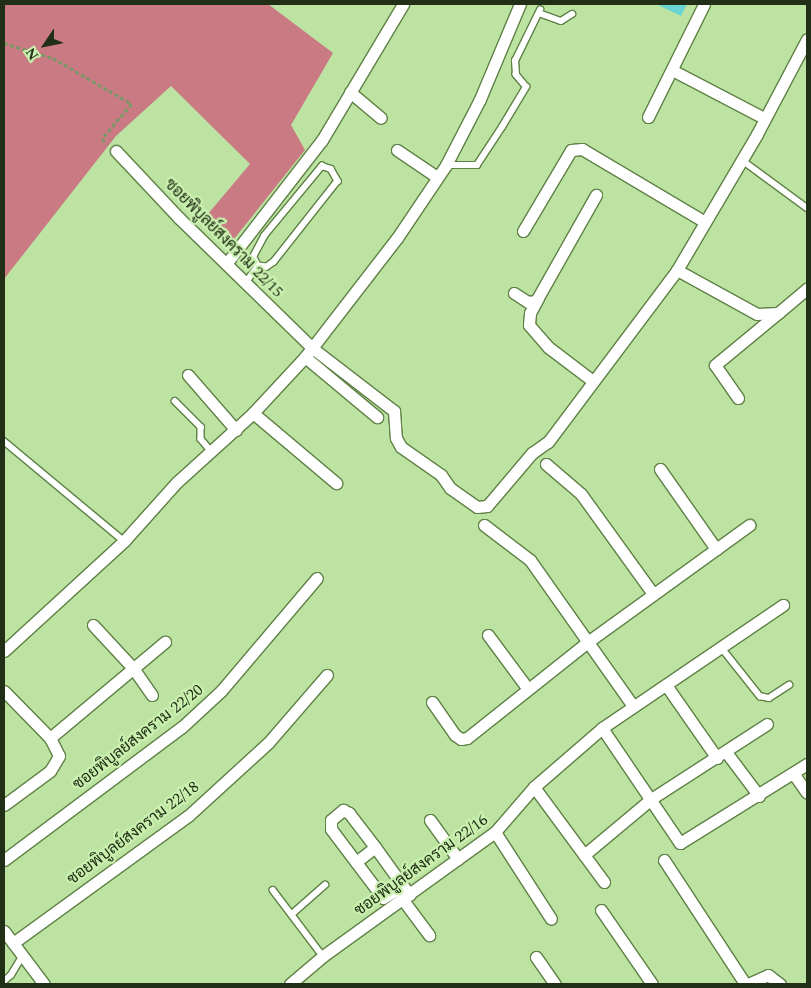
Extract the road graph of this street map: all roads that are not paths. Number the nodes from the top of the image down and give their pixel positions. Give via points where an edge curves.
1 (402, 4) edge
2 (520, 4) edge
3 (704, 4) edge
4 (572, 14) dead end
5 (807, 39) edge
6 (804, 54) edge
7 (672, 70) junction
8 (350, 92) junction
9 (648, 117) dead end
10 (381, 118) dead end
11 (764, 118) junction
12 (397, 150) dead end
13 (116, 151) road end
14 (742, 160) junction
15 (446, 165) junction
16 (437, 177) junction
17 (596, 195) dead end
18 (807, 208) edge
19 (705, 222) junction
20 (523, 230) dead end
21 (226, 264) junction
22 (258, 266) junction
23 (677, 270) junction
24 (246, 282) junction
25 (807, 289) edge
26 (514, 293) dead end
27 (538, 298) junction
28 (778, 313) junction
29 (308, 352) junction
30 (188, 375) dead end
31 (593, 381) junction
32 (738, 398) dead end
33 (175, 401) dead end
34 (253, 414) junction
35 (378, 417) dead end
36 (236, 430) junction
37 (4, 441) edge
38 (212, 452) junction
39 (546, 464) dead end
40 (660, 469) dead end
41 (336, 483) dead end
42 (484, 525) dead end
43 (749, 525) dead end
44 (124, 541) junction
45 (716, 549) junction
46 (317, 578) dead end
47 (653, 594) junction
48 (783, 605) dead end
49 (93, 625) dead end
50 (488, 635) dead end
51 (589, 641) junction
52 (165, 642) dead end
53 (721, 647) junction
54 (4, 651) edge
55 (133, 668) junction
56 (327, 674) dead end
57 (666, 684) junction
58 (789, 685) dead end
59 (528, 690) junction
60 (4, 691) edge
61 (152, 695) dead end
62 (432, 702) dead end
63 (633, 706) junction
64 (767, 724) dead end
65 (602, 728) junction
66 (50, 738) junction
67 (722, 755) junction
68 (807, 764) edge
69 (793, 773) junction
70 (534, 787) junction
71 (807, 793) edge
72 (760, 796) junction
73 (651, 799) junction
74 (4, 805) edge
75 (430, 820) dead end
76 (495, 832) junction
77 (375, 847) junction
78 (584, 855) junction
79 (458, 859) junction
80 (4, 860) edge
81 (664, 860) dead end
82 (356, 862) junction
83 (604, 882) dead end
84 (325, 885) dead end
85 (273, 890) dead end
86 (405, 894) junction
87 (601, 910) dead end
88 (292, 914) junction
89 (551, 919) dead end
90 (4, 930) edge
91 (429, 935) dead end
92 (13, 943) junction
93 (323, 956) junction
94 (22, 957) junction
95 (536, 957) dead end
96 (4, 980) edge
97 (44, 984) edge
98 (290, 984) edge
99 (555, 984) edge
100 (652, 984) edge
101 (747, 984) edge
102 (780, 984) edge

1 - 8 street
2 - 15 street via 480,99
3 - 7 street
4 - 15 lane via 561,21 540,12 515,61 516,75 526,86 502,128 477,165
5 - 6 street
6 - 11 street
7 - 9 street
7 - 11 street
8 - 10 street
8 - 21 street via 322,140
11 - 14 street
12 - 16 street
13 - 21 street, ซอยพิบูลย์สงคราม 22/15
14 - 18 lane
14 - 19 street
15 - 16 street
16 - 29 street via 396,238
17 - 27 street
19 - 20 street via 582,149 571,150
19 - 23 street
21 - 24 street, ซอยพิบูลย์สงคราม 22/15
22 - 22 lane via 267,267 274,262 338,181 331,169 322,166 311,176 264,236 253,257
22 - 24 lane
23 - 28 street via 758,314
23 - 31 street
24 - 29 street, ซอยพิบูลย์สงคราม 22/15
25 - 28 street
26 - 27 street via 528,302
27 - 31 street via 530,313 529,325 548,347
28 - 32 street via 715,365
29 - 31 street via 394,411 396,438 402,447 478,507 487,506 532,453 548,442
29 - 34 street
29 - 35 street
30 - 36 street
33 - 38 lane via 201,427 201,439
34 - 36 street
34 - 41 street
36 - 38 street
37 - 44 lane
38 - 44 street via 177,482
39 - 47 street via 581,494
40 - 45 street
42 - 51 street via 530,560
43 - 45 street
44 - 54 street
45 - 47 street
46 - 80 street, ซอยพิบูลย์สงคราม 22/20 via 222,691 189,721
47 - 51 street
48 - 53 street, ซอยพิบูลย์สงคราม 22/16
49 - 55 street
50 - 59 street
51 - 59 street
51 - 63 street
52 - 55 street
53 - 57 street, ซอยพิบูลย์สงคราม 22/16
53 - 58 lane via 760,696 769,698
55 - 61 street
55 - 66 street
56 - 92 street, ซอยพิบูลย์สงคราม 22/18 via 268,743 188,816
57 - 63 street, ซอยพิบูลย์สงคราม 22/16
57 - 67 street
59 - 62 street via 467,738 460,739
60 - 66 street
63 - 65 street, ซอยพิบูลย์สงคราม 22/16
64 - 67 street
65 - 70 street, ซอยพิบูลย์สงคราม 22/16
65 - 73 street
66 - 74 street via 57,749 58,762
67 - 72 street
67 - 73 street
68 - 69 street
69 - 71 street
69 - 72 street
70 - 76 street, ซอยพิบูลย์สงคราม 22/16
70 - 78 street
72 - 73 street via 680,843
73 - 78 street
75 - 79 street
76 - 79 street, ซอยพิบูลย์สงคราม 22/16
76 - 89 street
77 - 82 street
77 - 82 street via 349,813 343,810 331,820 331,829
77 - 86 street
78 - 83 street
79 - 86 street, ซอยพิบูลย์สงคราม 22/16
81 - 101 street
82 - 86 street via 384,898
84 - 88 lane
85 - 88 lane
86 - 91 street
86 - 93 street, ซอยพิบูลย์สงคราม 22/16
87 - 100 street
88 - 93 lane
90 - 92 street
92 - 94 street
93 - 98 street, ซอยพิบูลย์สงคราม 22/16
94 - 96 lane
94 - 97 street
95 - 99 street
101 - 102 street via 768,975

